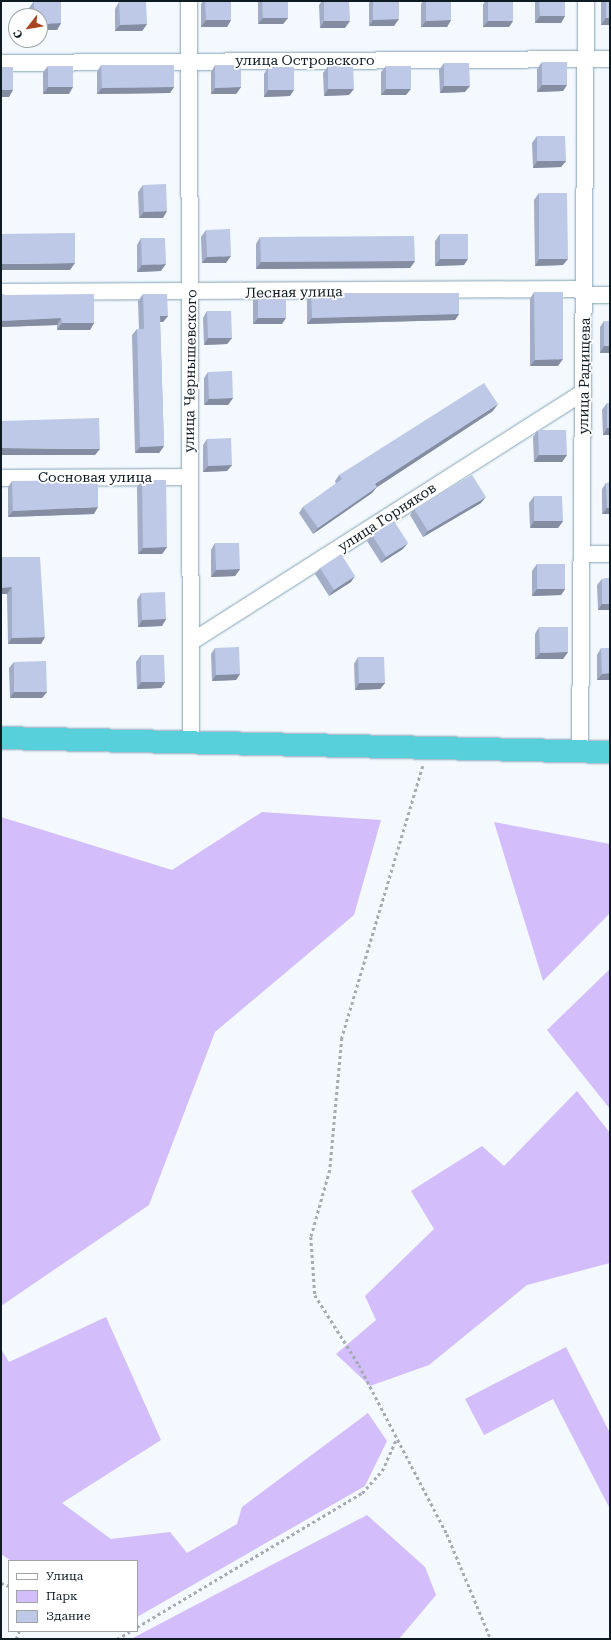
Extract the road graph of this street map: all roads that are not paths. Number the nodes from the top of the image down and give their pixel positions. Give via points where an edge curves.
1 (189, 1) edge
2 (586, 1) edge
3 (587, 59) junction
4 (610, 59) edge
5 (191, 61) junction
6 (1, 63) edge
7 (1, 292) edge
8 (190, 293) junction
9 (586, 295) junction
10 (610, 295) edge
11 (582, 392) junction
12 (188, 477) junction
13 (1, 478) edge
14 (583, 554) junction
15 (610, 554) edge
16 (191, 642) junction
17 (1, 738) edge
18 (191, 741) junction
19 (580, 751) junction
20 (610, 752) edge

1 - 5 street, улица Чернышевского
2 - 3 street, улица Радищева
3 - 4 street, улица Островского
3 - 5 street, улица Островского
3 - 9 street, улица Радищева
5 - 6 street, улица Островского
5 - 8 street, улица Чернышевского
7 - 8 street, Лесная улица
8 - 9 street, Лесная улица via 576,289
8 - 12 street, улица Чернышевского
9 - 10 street
9 - 11 street, улица Радищева
11 - 14 street, улица Радищева
11 - 16 street, улица Горняков
12 - 13 street, Сосновая улица
12 - 16 street, улица Чернышевского
14 - 15 street
14 - 19 street, улица Радищева
16 - 18 street, улица Чернышевского
17 - 18 highway
18 - 19 highway
19 - 20 highway

